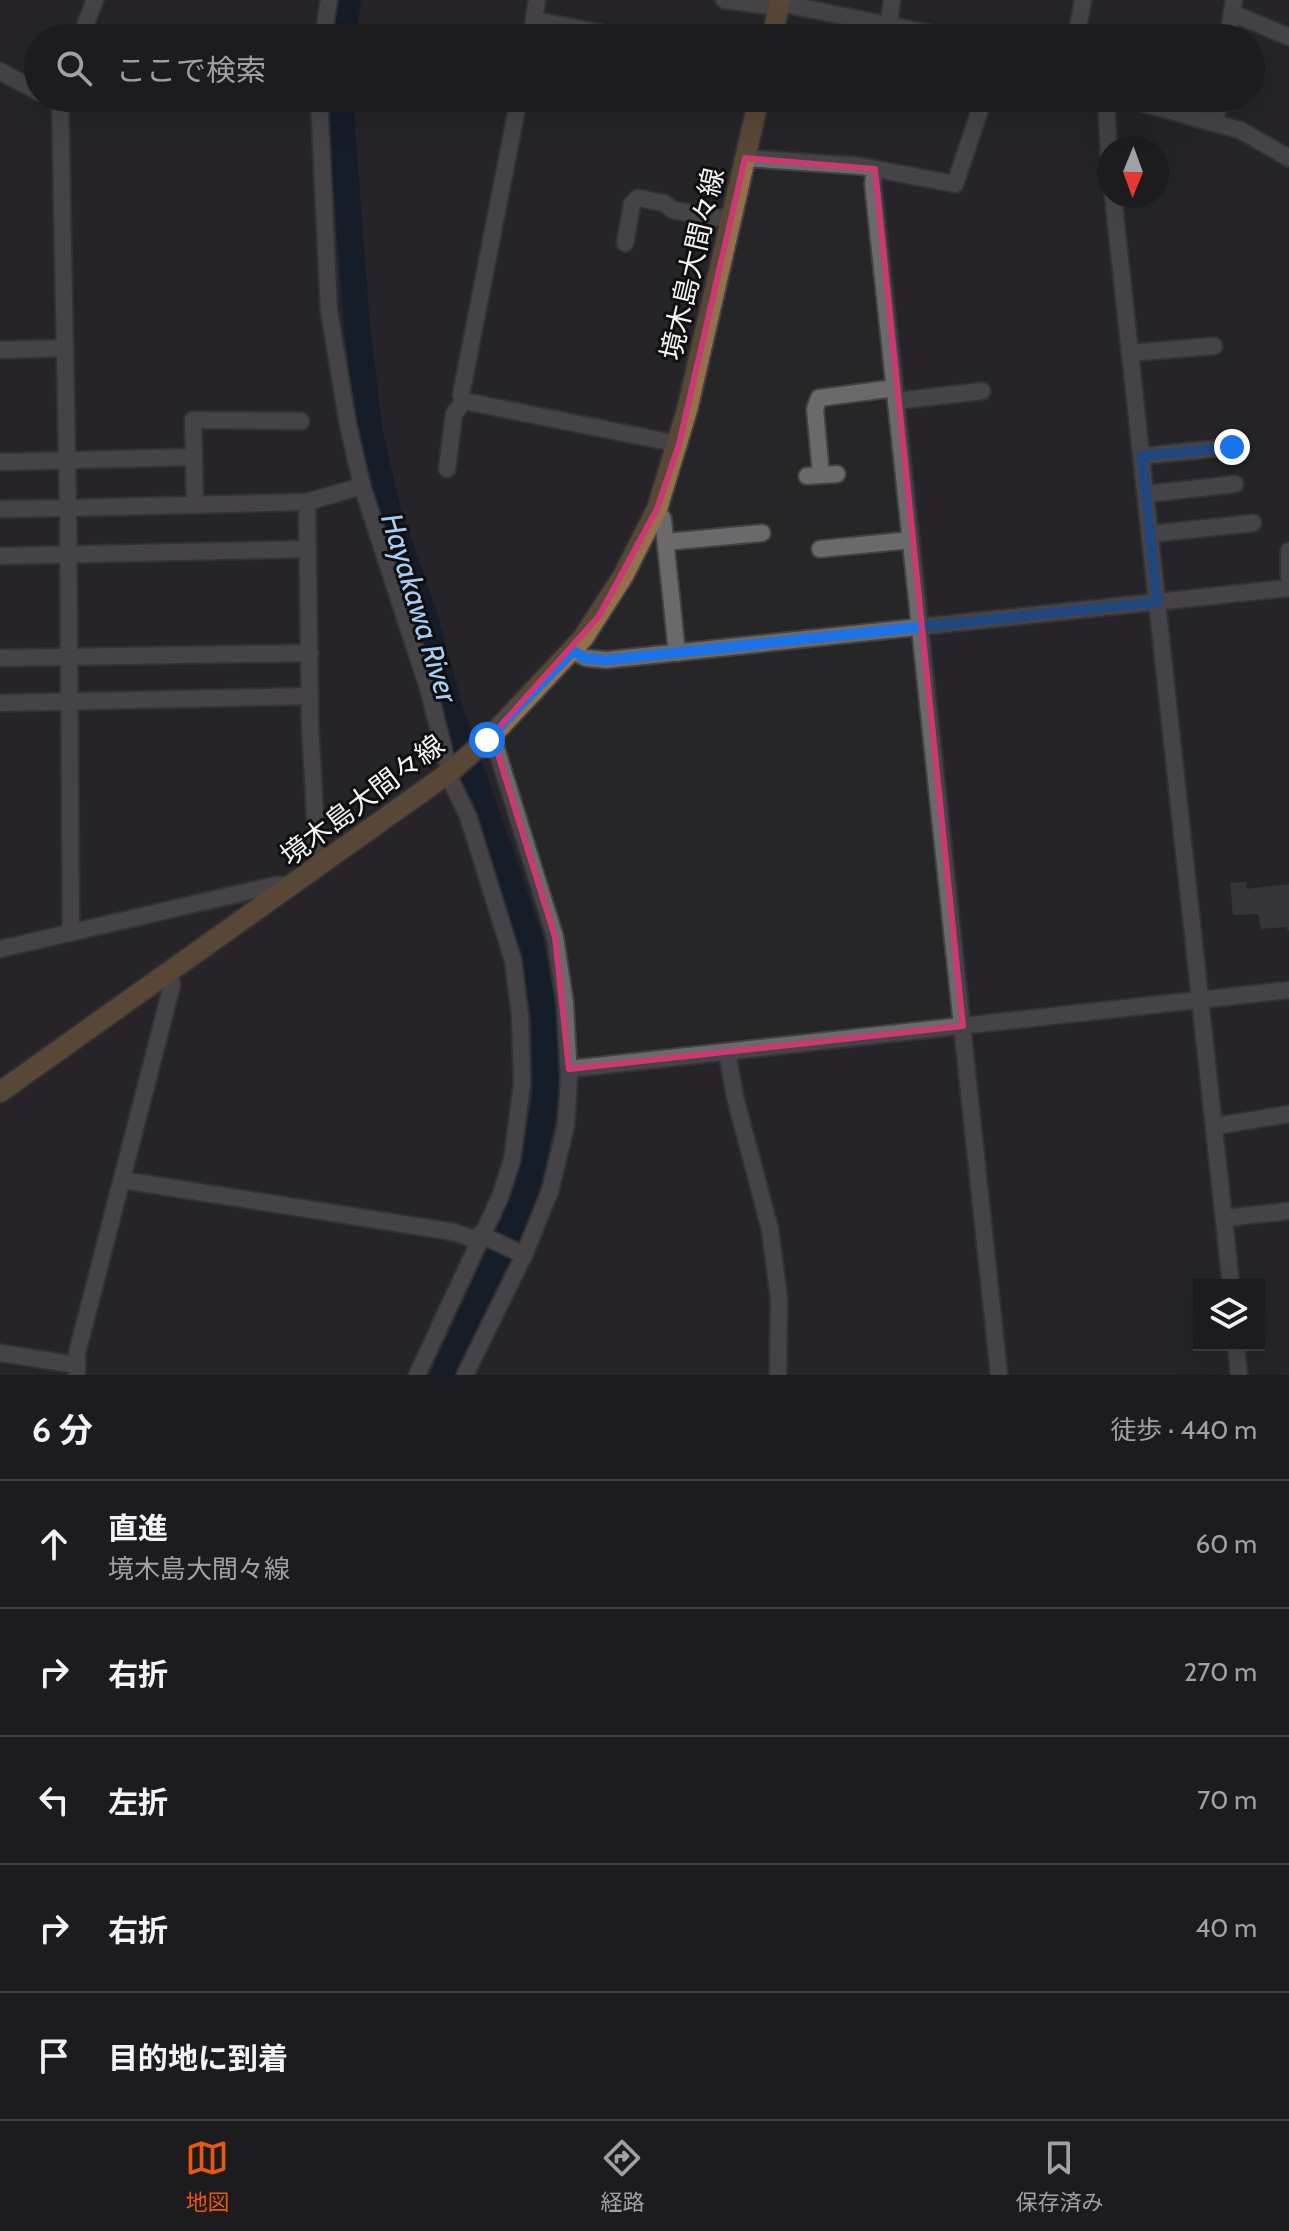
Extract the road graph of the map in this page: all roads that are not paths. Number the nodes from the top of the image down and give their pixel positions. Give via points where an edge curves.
1 (95, 0) edge
2 (329, 0) edge
3 (537, 0) edge
4 (724, 0) edge
5 (892, 0) edge
6 (1083, 0) edge
7 (780, 2) edge
8 (1233, 7) edge
9 (534, 20) junction
10 (889, 23) junction
11 (86, 24) edge
12 (325, 24) edge
13 (533, 24) edge
14 (555, 24) edge
15 (775, 24) edge
16 (893, 24) edge
17 (1079, 24) edge
18 (1265, 24) edge
19 (1265, 24) edge
20 (1289, 37) edge
21 (0, 71) edge
22 (24, 84) edge
23 (56, 112) edge
24 (320, 112) edge
25 (516, 112) edge
26 (756, 112) edge
27 (979, 112) edge
28 (1107, 112) edge
29 (1175, 112) edge
30 (1217, 112) edge
31 (1215, 123) junction
32 (1108, 136) edge
33 (745, 158) junction
34 (1289, 158) edge
35 (875, 169) junction
36 (1114, 208) edge
37 (731, 220) junction
38 (625, 243) dead end
39 (1214, 346) dead end
40 (65, 348) junction
41 (0, 350) edge
42 (1130, 353) junction
43 (982, 391) dead end
44 (896, 394) junction
45 (464, 401) junction
46 (301, 421) dead end
47 (679, 444) junction
48 (1232, 447) dead end
49 (1142, 456) junction
50 (194, 457) junction
51 (67, 459) junction
52 (0, 462) edge
53 (447, 469) dead end
54 (822, 475) dead end
55 (1235, 484) dead end
56 (362, 486) junction
57 (1147, 494) junction
58 (307, 502) junction
59 (195, 505) junction
60 (68, 508) junction
61 (0, 509) edge
62 (657, 509) junction
63 (1253, 523) dead end
64 (762, 533) dead end
65 (1150, 534) junction
66 (911, 540) junction
67 (666, 542) junction
68 (308, 549) junction
69 (820, 549) dead end
70 (1289, 551) edge
71 (69, 554) junction
72 (0, 556) edge
73 (1289, 577) edge
74 (1289, 588) edge
75 (1157, 602) junction
76 (919, 627) junction
77 (573, 651) junction
78 (310, 653) junction
79 (677, 653) junction
80 (71, 657) junction
81 (0, 658) edge
82 (310, 696) junction
83 (70, 702) junction
84 (0, 703) edge
85 (490, 738) junction
86 (453, 770) junction
87 (318, 868) junction
88 (294, 885) junction
89 (71, 933) junction
90 (0, 949) edge
91 (169, 973) junction
92 (1289, 990) edge
93 (1200, 1000) junction
94 (963, 1026) junction
95 (727, 1052) junction
96 (569, 1069) junction
97 (0, 1092) edge
98 (1289, 1114) edge
99 (1215, 1126) junction
100 (122, 1180) junction
101 (1289, 1211) edge
102 (1225, 1218) junction
103 (481, 1237) junction
104 (522, 1254) junction
105 (1230, 1279) edge
106 (1237, 1351) edge
107 (0, 1353) edge
108 (77, 1370) edge
109 (417, 1375) edge
110 (465, 1375) edge
111 (778, 1375) edge
112 (999, 1375) edge
113 (1239, 1375) edge

1 - 11 street
2 - 12 street
3 - 9 street
4 - 7 street via 769,6
5 - 10 street
6 - 17 street
7 - 10 street
7 - 15 main road
8 - 18 street
9 - 13 street
9 - 14 street
10 - 16 street
19 - 20 street
21 - 22 street
23 - 40 street
24 - 56 street via 329,311
25 - 45 street via 461,395
26 - 33 main road, 境木島大間々線
27 - 35 street via 955,184
28 - 32 street
29 - 31 street
30 - 31 street
31 - 34 street via 1255,136
33 - 35 street
33 - 37 main road, 境木島大間々線
35 - 44 street
36 - 42 street
37 - 38 street via 638,198 632,204
37 - 47 main road, 境木島大間々線
39 - 42 street
40 - 41 street
40 - 51 street
42 - 49 street
43 - 44 street
44 - 54 street via 819,398 815,409
44 - 66 street
45 - 47 street
45 - 53 street via 454,414
46 - 50 street via 193,420
47 - 62 main road, 境木島大間々線
48 - 49 street
49 - 57 street
50 - 51 street
50 - 59 street
51 - 52 street
51 - 60 street
55 - 57 street
56 - 58 street
56 - 86 street
57 - 65 street
58 - 59 street
58 - 68 street
59 - 60 street
60 - 61 street
60 - 71 street
62 - 67 street
62 - 77 main road, 境木島大間々線 via 615,590
63 - 65 street
64 - 67 street
65 - 75 street
66 - 69 street
66 - 76 street
67 - 79 street
68 - 71 street
68 - 78 street
70 - 73 street
71 - 72 street
71 - 80 street
74 - 75 street
75 - 76 street
75 - 93 street
76 - 79 street
76 - 94 street
77 - 79 street via 606,660
77 - 85 main road, 境木島大間々線
78 - 80 street
78 - 82 street
80 - 81 street
80 - 83 street
82 - 83 street
82 - 87 street
83 - 84 street
83 - 89 street
85 - 86 main road, 境木島大間々線
85 - 96 street via 555,937
86 - 87 main road, 境木島大間々線
86 - 103 street via 452,783 468,816 513,960 520,1016 517,1137 504,1187
87 - 88 main road, 境木島大間々線
88 - 89 street
88 - 91 main road, 境木島大間々線
89 - 90 street
91 - 97 main road, 境木島大間々線
91 - 100 street via 172,985
92 - 93 street
93 - 94 street
93 - 99 street
94 - 95 street
94 - 112 street
95 - 96 street
95 - 111 street via 770,1229 779,1299
96 - 104 street via 557,1166
98 - 99 street
99 - 102 street
100 - 103 street
100 - 108 street
101 - 102 street
102 - 105 street
103 - 104 street
103 - 109 street
104 - 110 street
106 - 113 street
107 - 108 street

